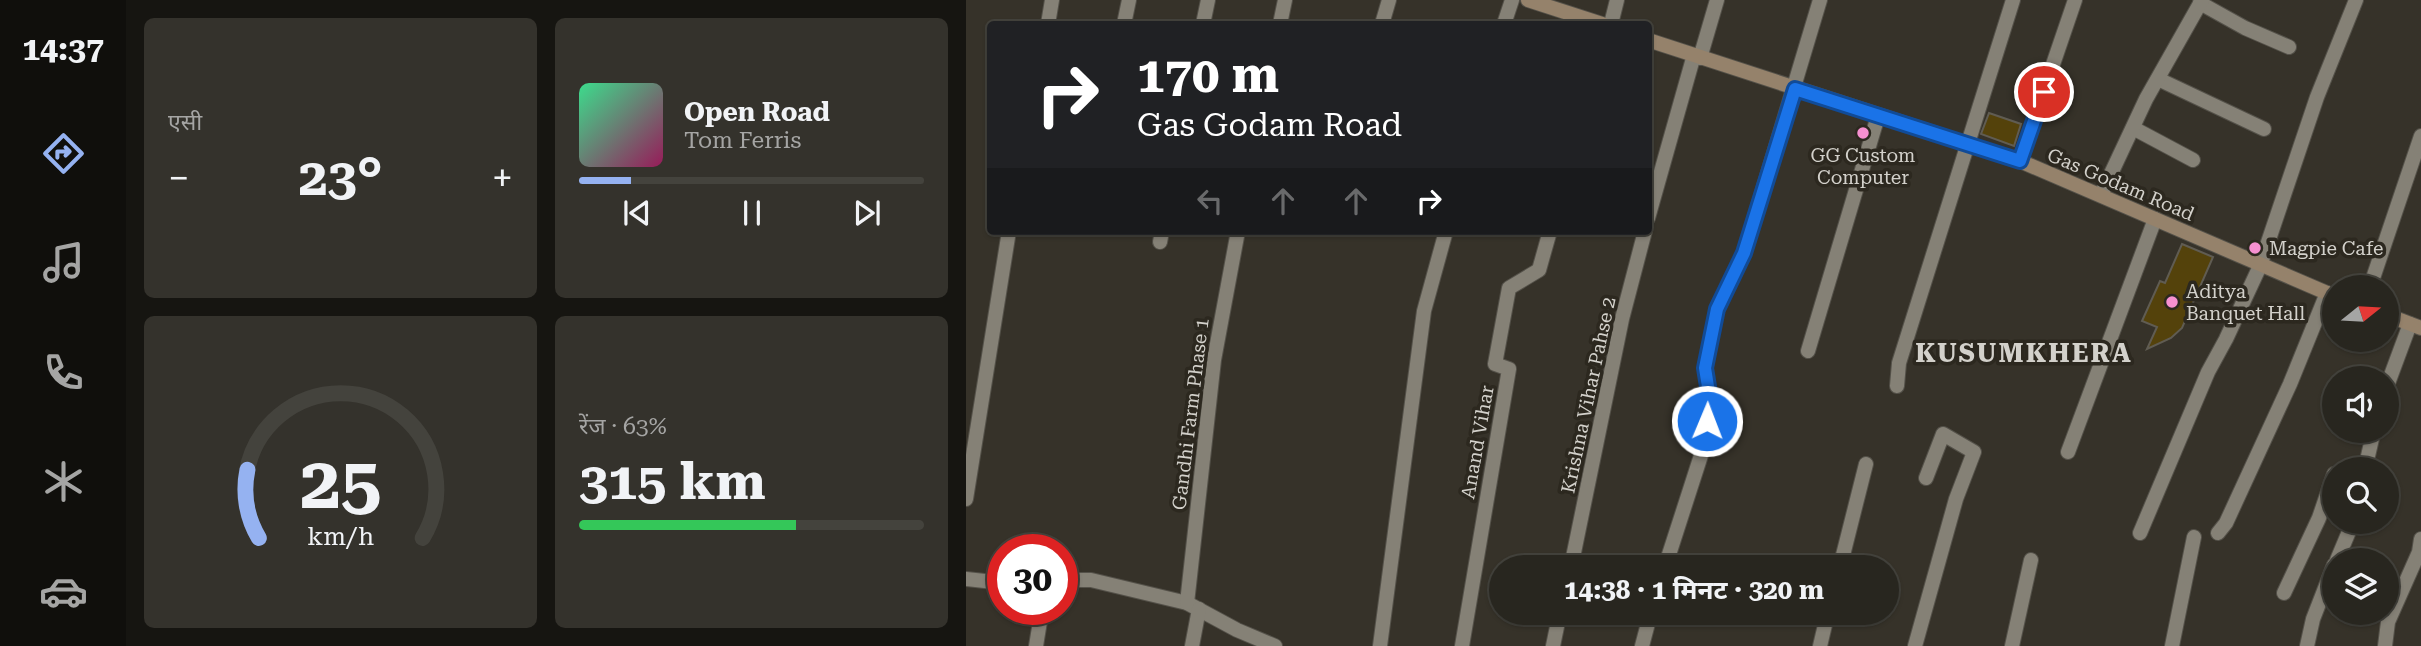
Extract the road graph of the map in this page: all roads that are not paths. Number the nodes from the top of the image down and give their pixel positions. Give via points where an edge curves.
1 (1052, 0) edge
2 (1129, 0) edge
3 (1208, 0) edge
4 (1285, 0) edge
5 (1389, 0) edge
6 (1512, 0) edge
7 (1528, 0) edge
8 (1617, 0) edge
9 (1717, 0) edge
10 (1820, 0) edge
11 (2013, 0) edge
12 (2075, 0) edge
13 (2356, 0) edge
14 (2201, 2) edge
15 (1048, 21) edge
16 (1125, 21) edge
17 (1204, 21) edge
18 (1281, 21) edge
19 (1383, 21) edge
20 (1505, 21) edge
21 (1593, 21) edge
22 (1612, 21) edge
23 (1652, 41) edge
24 (2289, 47) dead end
25 (1697, 56) junction
26 (2158, 79) junction
27 (1795, 89) junction
28 (1878, 116) junction
29 (2133, 128) junction
30 (2263, 128) dead end
31 (2421, 136) edge
32 (1968, 144) junction
33 (2193, 160) dead end
34 (2020, 161) junction
35 (2101, 195) junction
36 (1652, 205) edge
37 (2155, 219) junction
38 (1008, 235) edge
39 (1237, 235) edge
40 (1445, 235) edge
41 (1549, 235) edge
42 (1644, 235) edge
43 (2260, 266) junction
44 (2374, 275) edge
45 (2322, 290) edge
46 (2322, 314) edge
47 (2399, 319) edge
48 (2417, 325) edge
49 (1808, 351) dead end
50 (2397, 366) edge
51 (1897, 386) dead end
52 (2068, 452) dead end
53 (1866, 464) dead end
54 (1926, 478) dead end
55 (966, 499) edge
56 (2322, 509) edge
57 (2140, 533) dead end
58 (2218, 533) dead end
59 (2194, 537) dead end
60 (2420, 548) edge
61 (1573, 555) edge
62 (1669, 555) edge
63 (1843, 555) edge
64 (2031, 560) dead end
65 (966, 579) edge
66 (1078, 580) edge
67 (987, 581) edge
68 (2284, 593) dead end
69 (2322, 596) edge
70 (1193, 606) junction
71 (1039, 625) edge
72 (1557, 625) edge
73 (1648, 625) edge
74 (1825, 625) edge
75 (1036, 646) edge
76 (1192, 646) edge
77 (1275, 646) edge
78 (1380, 646) edge
79 (1462, 646) edge
80 (1553, 646) edge
81 (1642, 646) edge
82 (1820, 646) edge
83 (1915, 646) edge
84 (2012, 646) edge
85 (2172, 646) edge
86 (2307, 646) edge
87 (2385, 646) edge

1 - 15 street
2 - 16 street
3 - 17 street
4 - 18 street
5 - 19 street
6 - 20 street
7 - 21 main road
8 - 22 street
9 - 25 street
10 - 27 street
11 - 32 street
12 - 34 street
13 - 43 street via 2317,97
14 - 24 street
14 - 26 street
23 - 25 main road, Gas Godam Road
25 - 27 main road, Gas Godam Road
25 - 36 street
26 - 29 street
26 - 30 street
27 - 28 main road, Gas Godam Road
27 - 62 street via 1744,253 1717,309 1705,368 1710,399 1705,443
28 - 32 main road, Gas Godam Road
28 - 49 street
29 - 33 street
29 - 35 street
31 - 44 street
32 - 34 main road, Gas Godam Road
32 - 51 street via 1899,363
34 - 35 main road, Gas Godam Road
35 - 37 main road, Gas Godam Road
37 - 43 main road, Gas Godam Road
37 - 52 street
38 - 55 street
39 - 70 street, Gandhi Farm Phase 1 via 1214,360
40 - 78 street via 1424,311
41 - 79 street, Anand Vihar via 1539,270 1509,288 1495,364 1509,369
42 - 61 street, Krishna Vihar Pahse 2
43 - 45 main road, Gas Godam Road
43 - 57 street via 2208,372
46 - 58 street
47 - 48 main road
48 - 50 street
53 - 63 street
54 - 83 street via 1943,434 1974,452 1956,499
56 - 68 street
59 - 85 street
60 - 87 street via 2388,622
64 - 84 street
65 - 67 street
66 - 70 street
69 - 86 street
70 - 76 street, Gandhi Farm Phase 1
70 - 77 street
71 - 75 street
72 - 80 street
73 - 81 street
74 - 82 street

